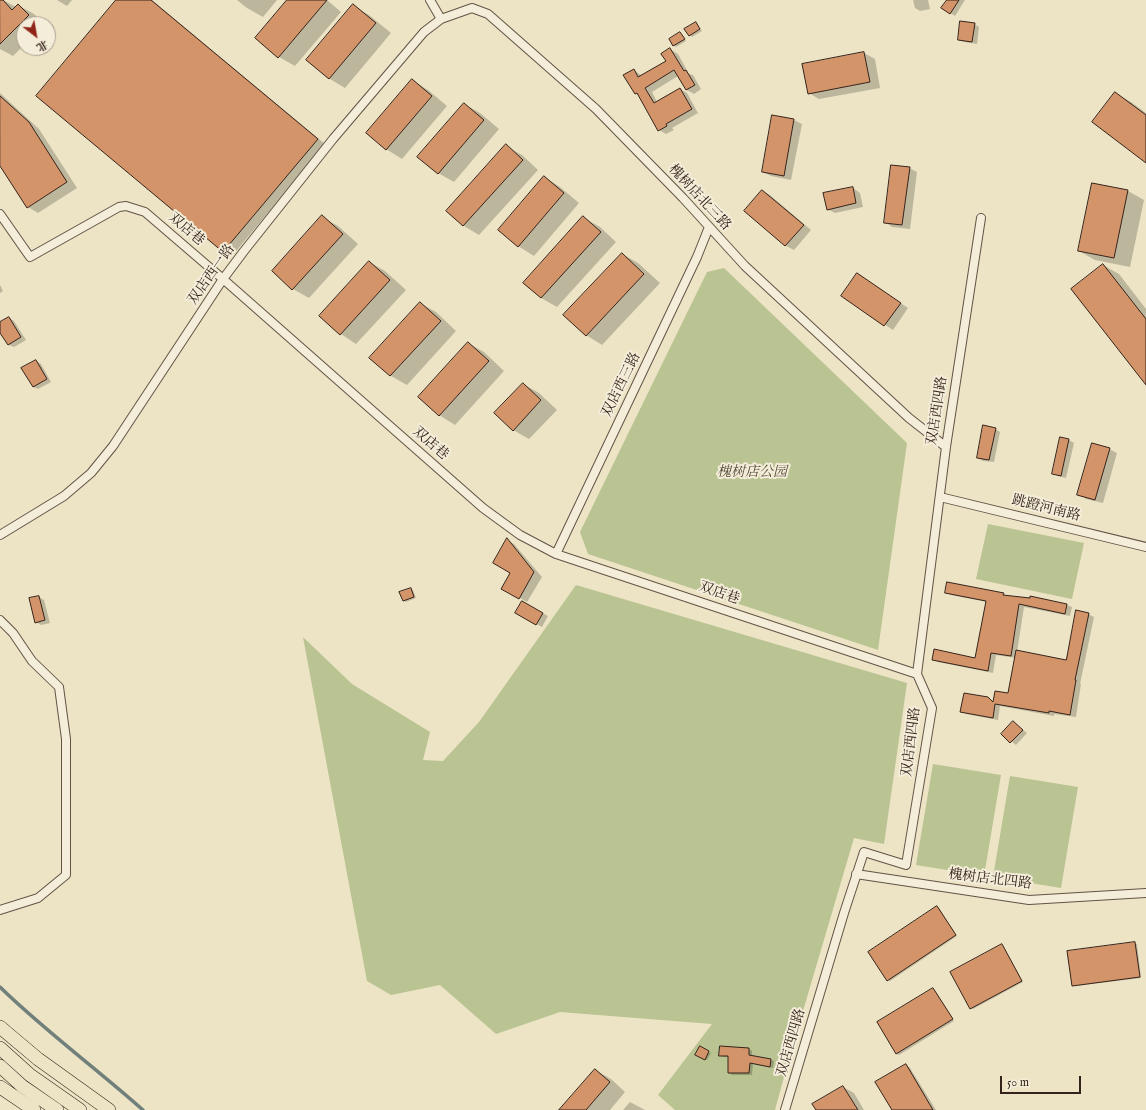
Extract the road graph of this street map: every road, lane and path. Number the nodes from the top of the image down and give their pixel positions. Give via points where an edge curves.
1 (430, 0) edge
2 (441, 19) junction
3 (0, 214) edge
4 (981, 218) dead end
5 (709, 227) junction
6 (223, 279) junction
7 (946, 447) junction
8 (940, 497) junction
9 (0, 535) edge
10 (1146, 547) edge
11 (556, 554) junction
12 (0, 620) edge
13 (917, 674) junction
14 (856, 874) junction
15 (1146, 893) edge
16 (0, 910) edge
17 (0, 1027) edge
18 (0, 1048) edge
19 (0, 1066) edge
20 (0, 1086) edge
21 (34, 1110) edge
22 (57, 1110) edge
23 (80, 1110) edge
24 (109, 1110) edge
25 (785, 1110) edge

1 - 2 street
2 - 5 street, 槐树店北三路 via 472,8 488,14 596,109
2 - 6 street, 双店西一路 via 424,32 333,138
3 - 6 street, 双店巷 via 30,257 126,206 145,212
4 - 7 street, 双店西四路
5 - 7 street, 槐树店北三路 via 745,266 909,418
5 - 11 street, 双店西三路
6 - 9 street, 双店西一路 via 113,446 91,473 64,496
6 - 11 street, 双店巷 via 483,508 520,535
7 - 8 street, 双店西四路
8 - 10 street, 跳蹬河南路
8 - 13 street, 双店西四路
11 - 13 street, 双店巷
12 - 16 street via 13,633 32,661 59,687 66,739 66,875 38,898
13 - 14 street, 双店西四路 via 932,708 906,865 864,852
14 - 15 street, 槐树店北四路 via 1029,900
14 - 25 street, 双店西四路
17 - 24 main road via 38,1059
18 - 23 main road via 30,1075
19 - 22 main road via 22,1086
20 - 21 main road

